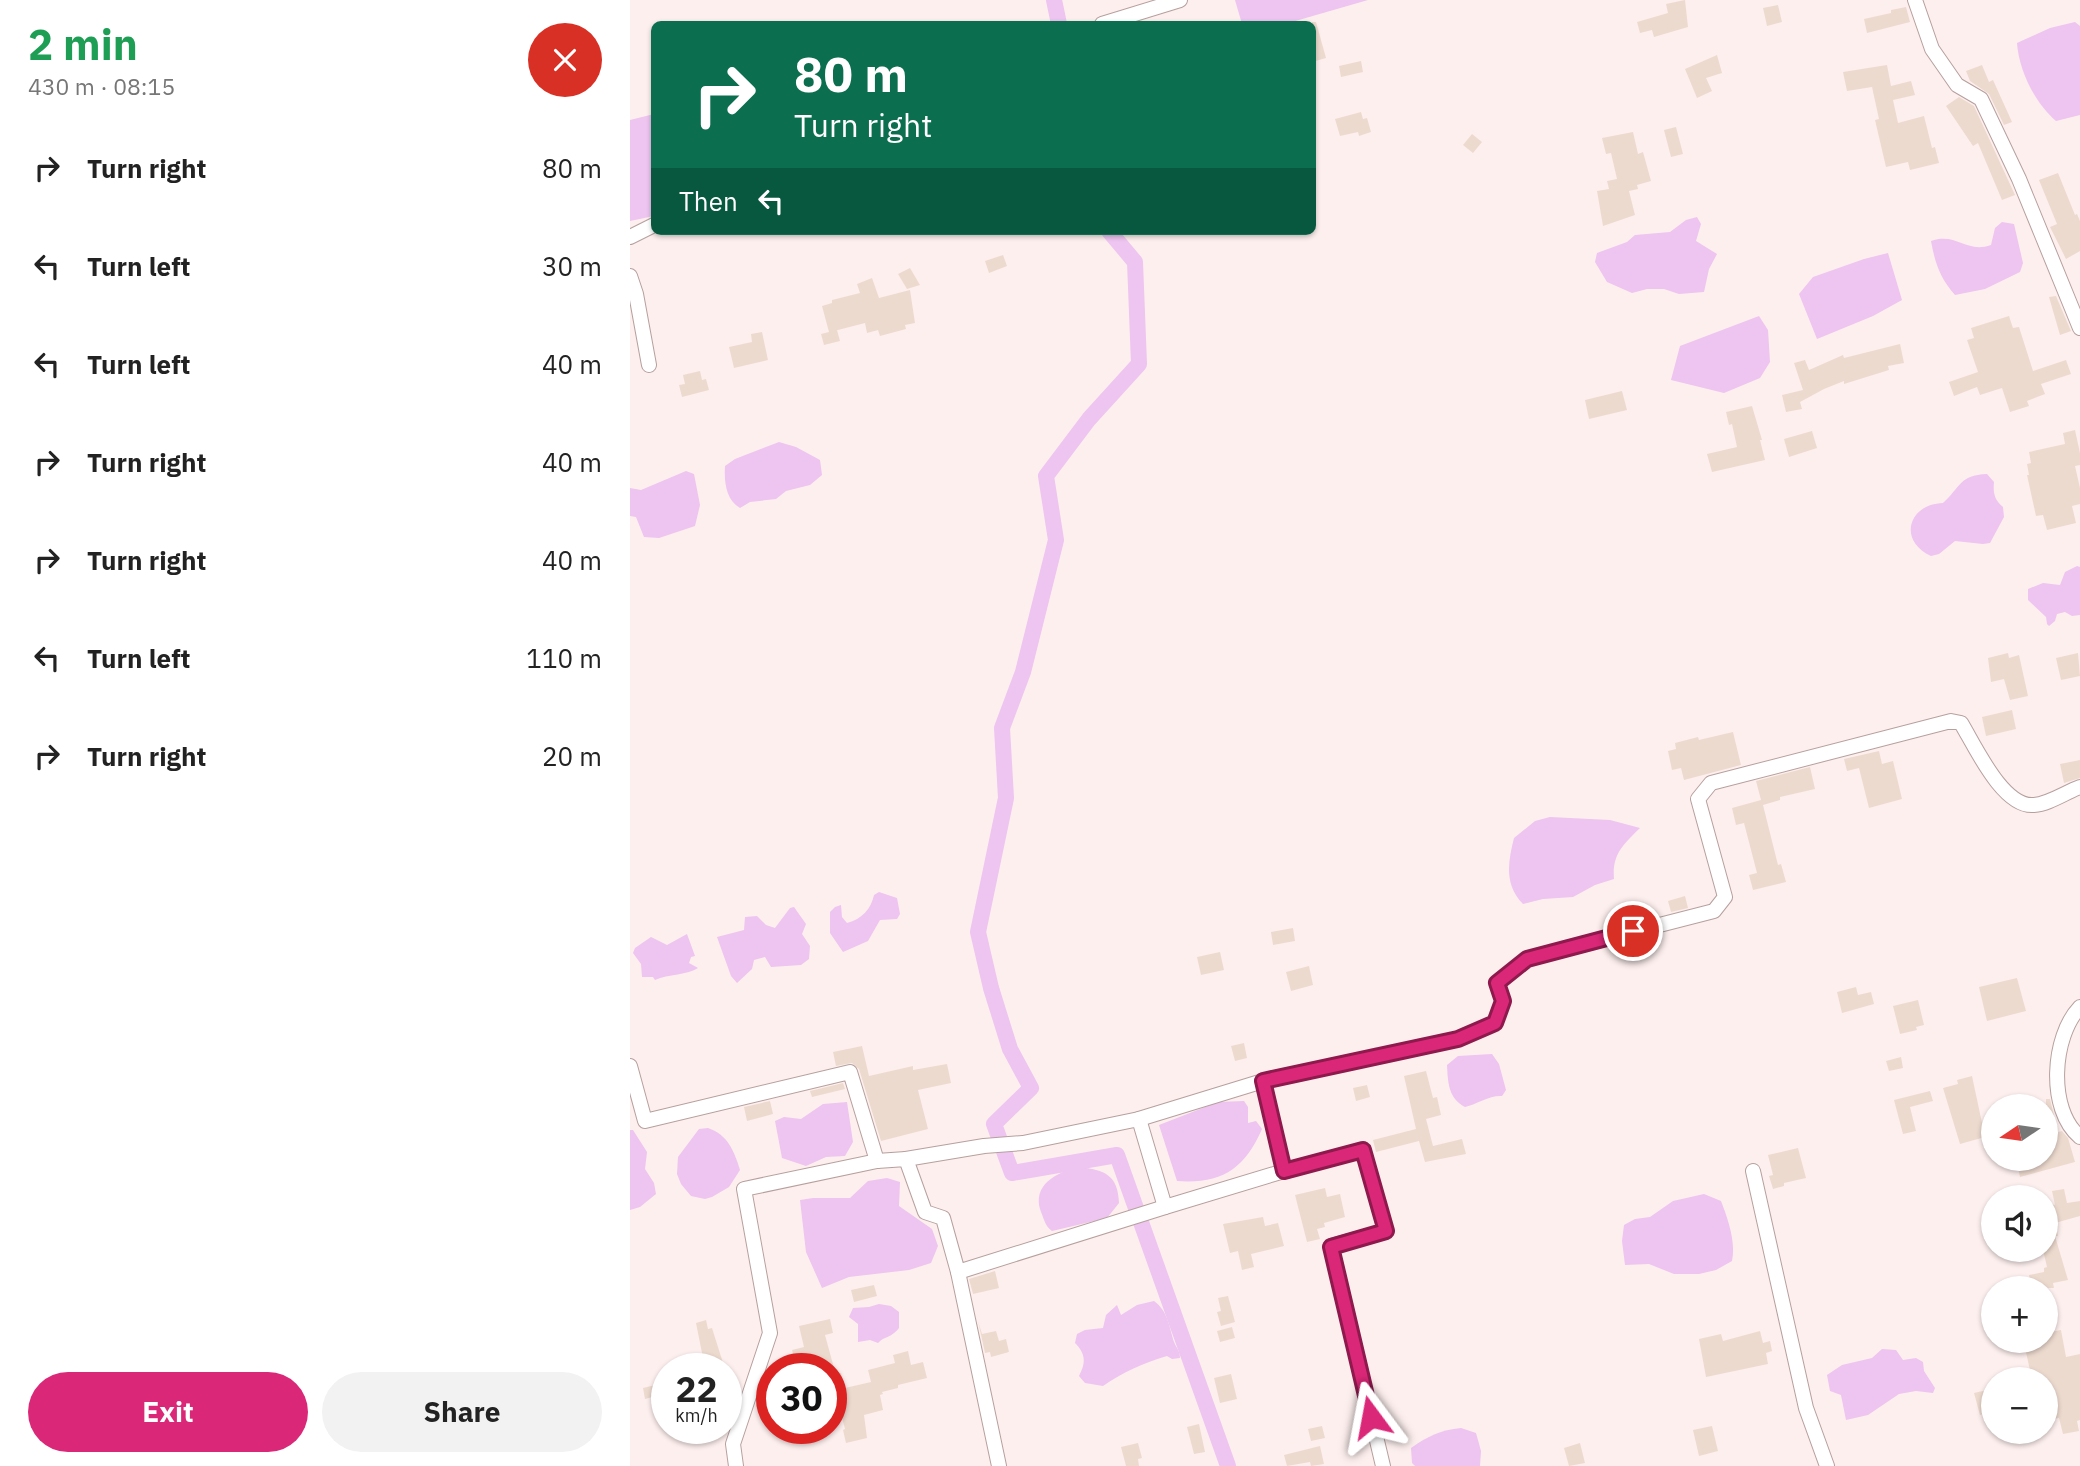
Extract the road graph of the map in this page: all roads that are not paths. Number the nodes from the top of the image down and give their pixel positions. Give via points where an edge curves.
1 (1180, 0) edge
2 (1915, 0) edge
3 (1112, 21) edge
4 (651, 226) edge
5 (630, 237) edge
6 (630, 276) edge
7 (2080, 328) edge
8 (649, 365) dead end
9 (2080, 787) edge
10 (2080, 1007) edge
11 (630, 1066) edge
12 (1263, 1081) junction
13 (634, 1104) edge
14 (1139, 1119) junction
15 (2080, 1137) edge
16 (906, 1159) junction
17 (877, 1161) junction
18 (1284, 1171) junction
19 (1753, 1171) dead end
20 (1165, 1207) junction
21 (958, 1272) junction
22 (736, 1466) edge
23 (999, 1466) edge
24 (1383, 1466) edge
25 (1827, 1466) edge

1 - 3 street
2 - 7 street via 1932,49 1957,85 1981,99
4 - 5 street
6 - 8 street
9 - 12 street via 2036,805 2011,798 1961,723 1951,720 1711,783 1698,799 1725,897 1714,911 1527,959 1497,983 1503,1001 1495,1023 1458,1039
10 - 15 street via 2060,1042 2057,1069 2063,1111
11 - 13 street
12 - 14 street
12 - 18 street
13 - 17 street via 645,1121 850,1072
14 - 16 street via 1023,1143
14 - 20 street
16 - 17 street
16 - 21 street via 925,1212 943,1218
17 - 22 street via 744,1189 770,1334 733,1444
18 - 20 street
18 - 24 street via 1363,1150 1386,1231 1331,1247
19 - 25 street via 1806,1408
20 - 21 street
21 - 23 street

